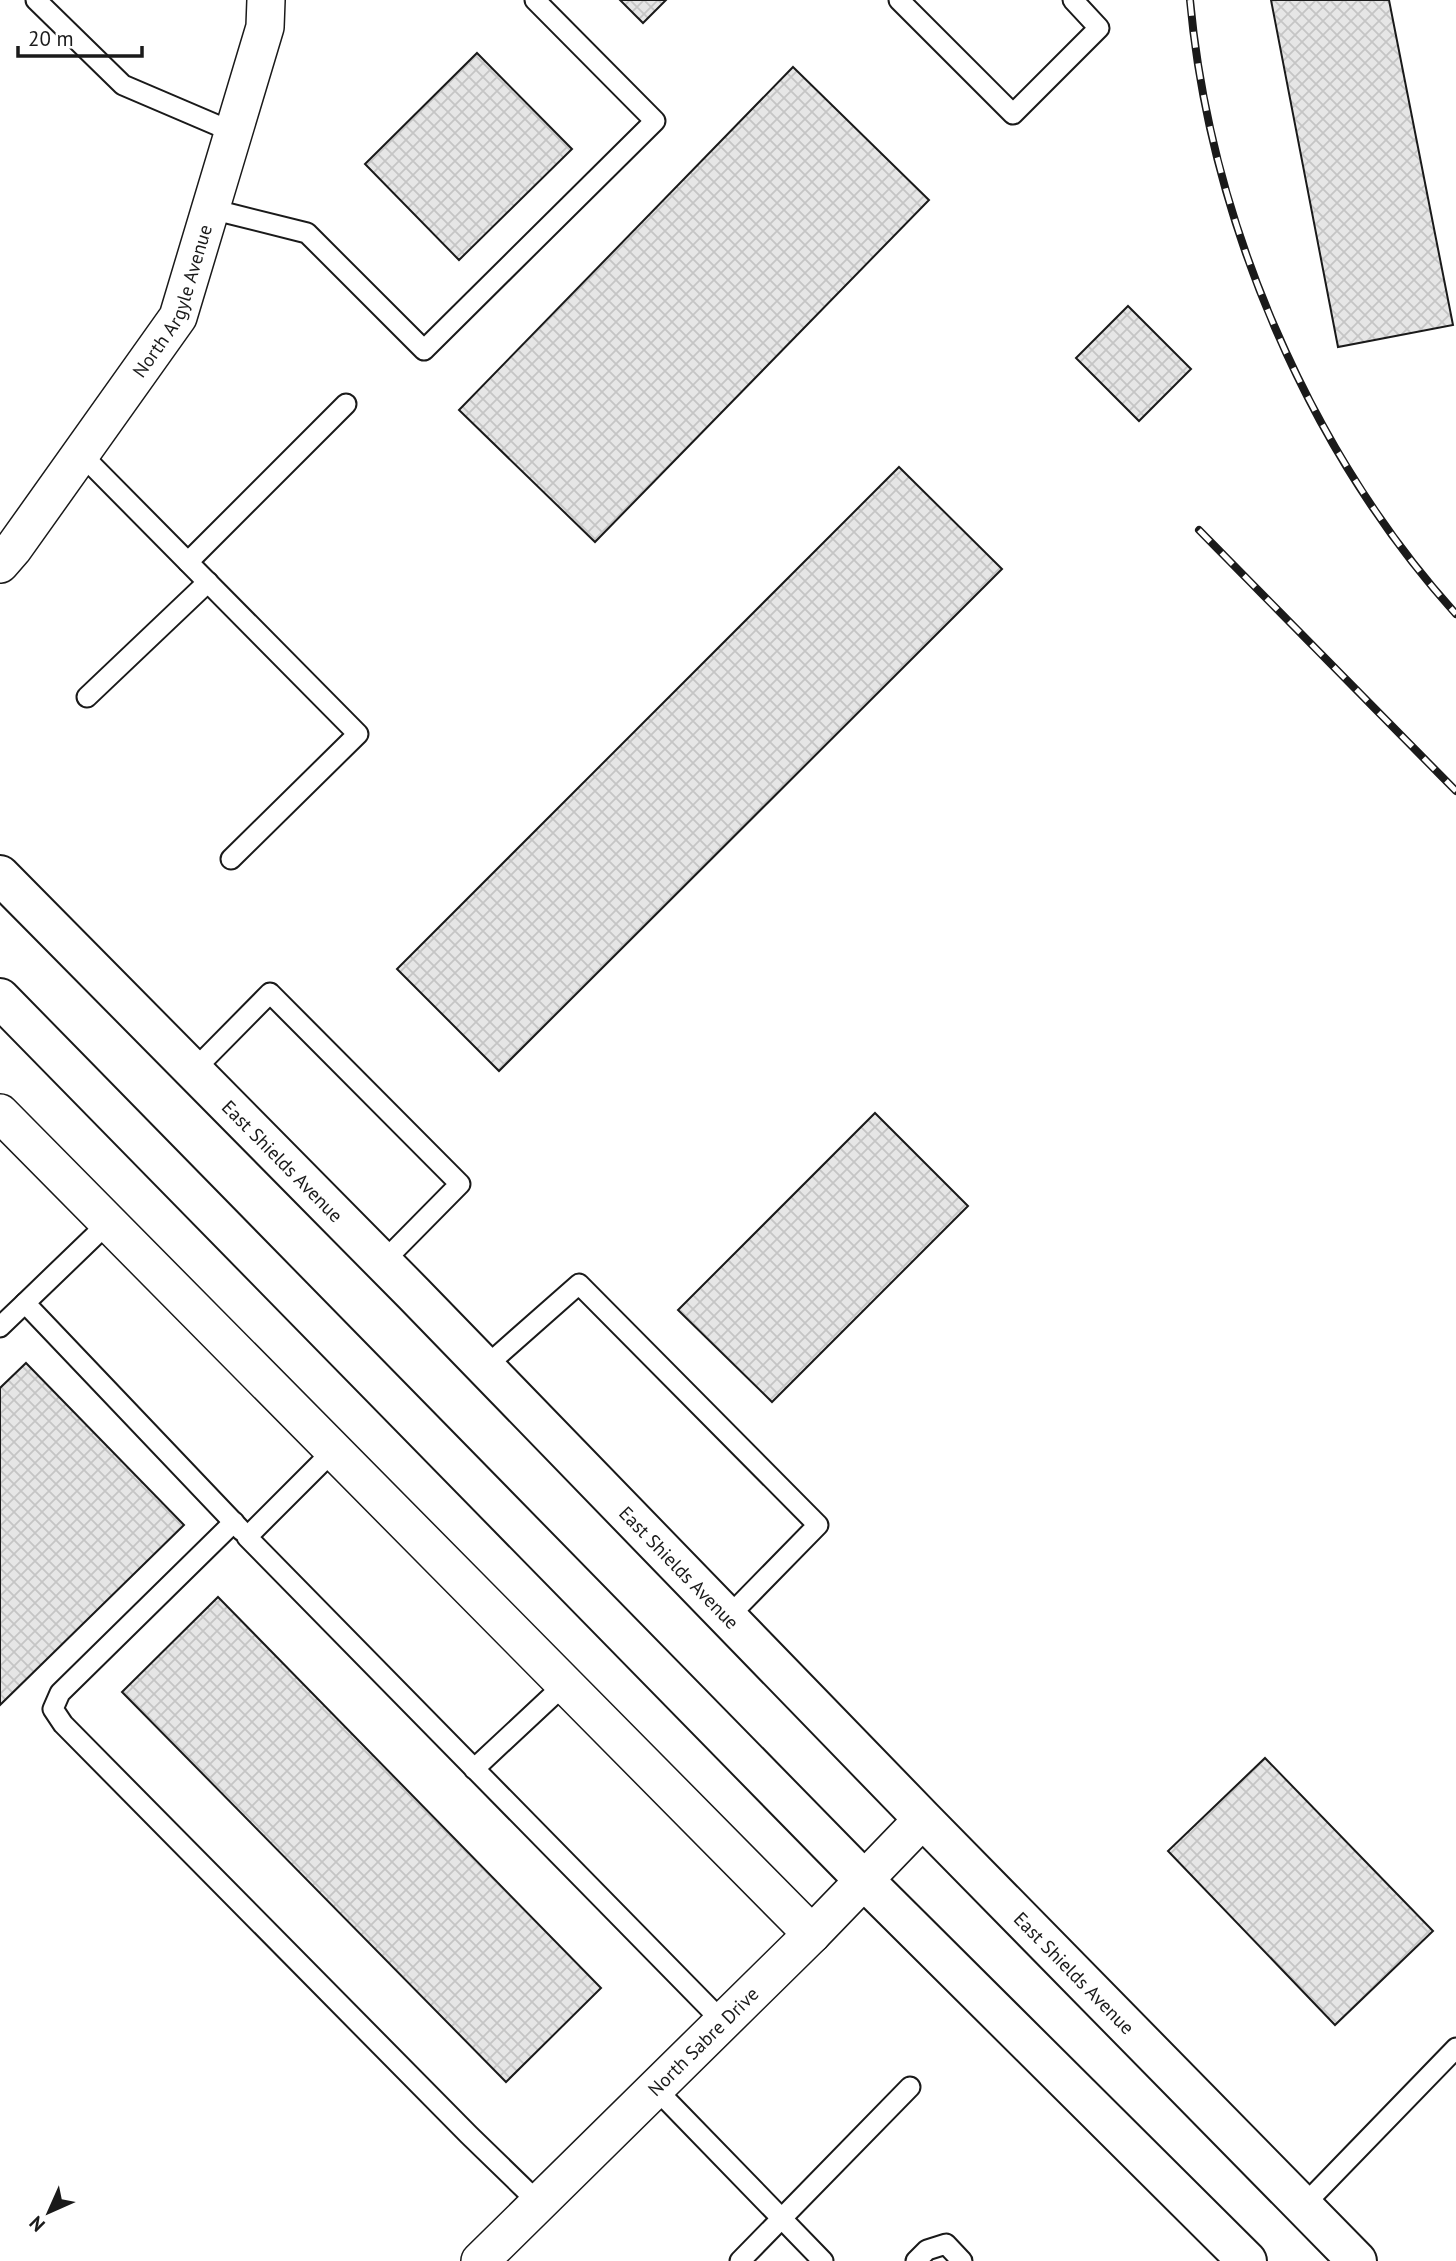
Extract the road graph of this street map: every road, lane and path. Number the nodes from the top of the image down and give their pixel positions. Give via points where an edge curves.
1 (36, 0) edge
2 (266, 0) edge
3 (536, 0) edge
4 (899, 0) edge
5 (1073, 0) edge
6 (233, 132) junction
7 (211, 209) junction
8 (346, 404) dead end
9 (81, 454) junction
10 (188, 562) junction
11 (0, 564) edge
12 (208, 582) junction
13 (87, 697) dead end
14 (231, 859) dead end
15 (0, 875) edge
16 (0, 998) edge
17 (193, 1071) junction
18 (0, 1113) edge
19 (108, 1223) junction
20 (383, 1262) junction
21 (25, 1303) junction
22 (0, 1328) edge
23 (485, 1367) junction
24 (334, 1450) junction
25 (234, 1522) junction
26 (247, 1537) junction
27 (727, 1617) junction
28 (565, 1684) junction
29 (474, 1769) junction
30 (923, 1819) junction
31 (864, 1880) junction
32 (812, 1934) junction
33 (723, 2022) junction
34 (1456, 2048) edge
35 (910, 2087) dead end
36 (656, 2088) junction
37 (539, 2203) junction
38 (1303, 2206) junction
39 (782, 2217) junction
40 (480, 2261) edge
41 (740, 2261) edge
42 (823, 2261) edge
43 (916, 2261) edge
44 (962, 2261) edge
45 (1247, 2261) edge
46 (1357, 2261) edge

1 - 6 lane via 123,85
2 - 6 street, North Argyle Avenue via 265,27
3 - 7 lane via 655,121 424,350 307,233
4 - 5 lane via 1013,114 1099,28
6 - 7 street, North Argyle Avenue
7 - 9 street, North Argyle Avenue via 178,317
8 - 10 lane
9 - 10 lane
9 - 11 street, North Argyle Avenue
10 - 12 lane
12 - 13 lane
12 - 14 lane via 358,734
15 - 17 main road, East Shields Avenue
16 - 31 main road
17 - 20 main road, East Shields Avenue
17 - 20 lane via 270,993 432,1155 460,1184
18 - 19 street
19 - 21 lane
19 - 24 street
20 - 23 main road, East Shields Avenue
21 - 22 lane
21 - 25 lane
23 - 27 main road, East Shields Avenue
23 - 27 lane via 579,1284 818,1525
24 - 26 lane
24 - 28 street
25 - 26 lane
25 - 37 lane via 60,1693 53,1709 111,1773
26 - 29 lane
27 - 30 main road, East Shields Avenue
28 - 29 lane
28 - 32 street
29 - 33 lane
30 - 31 street, North Sabre Drive
30 - 38 main road, East Shields Avenue
31 - 32 street, North Sabre Drive
31 - 45 main road
32 - 33 street, North Sabre Drive
33 - 36 street, North Sabre Drive
34 - 38 lane
35 - 39 lane
36 - 37 street, North Sabre Drive
36 - 39 lane
37 - 40 street, North Sabre Drive
38 - 46 main road, East Shields Avenue
39 - 41 lane
39 - 42 lane
43 - 44 lane via 927,2250 946,2244

